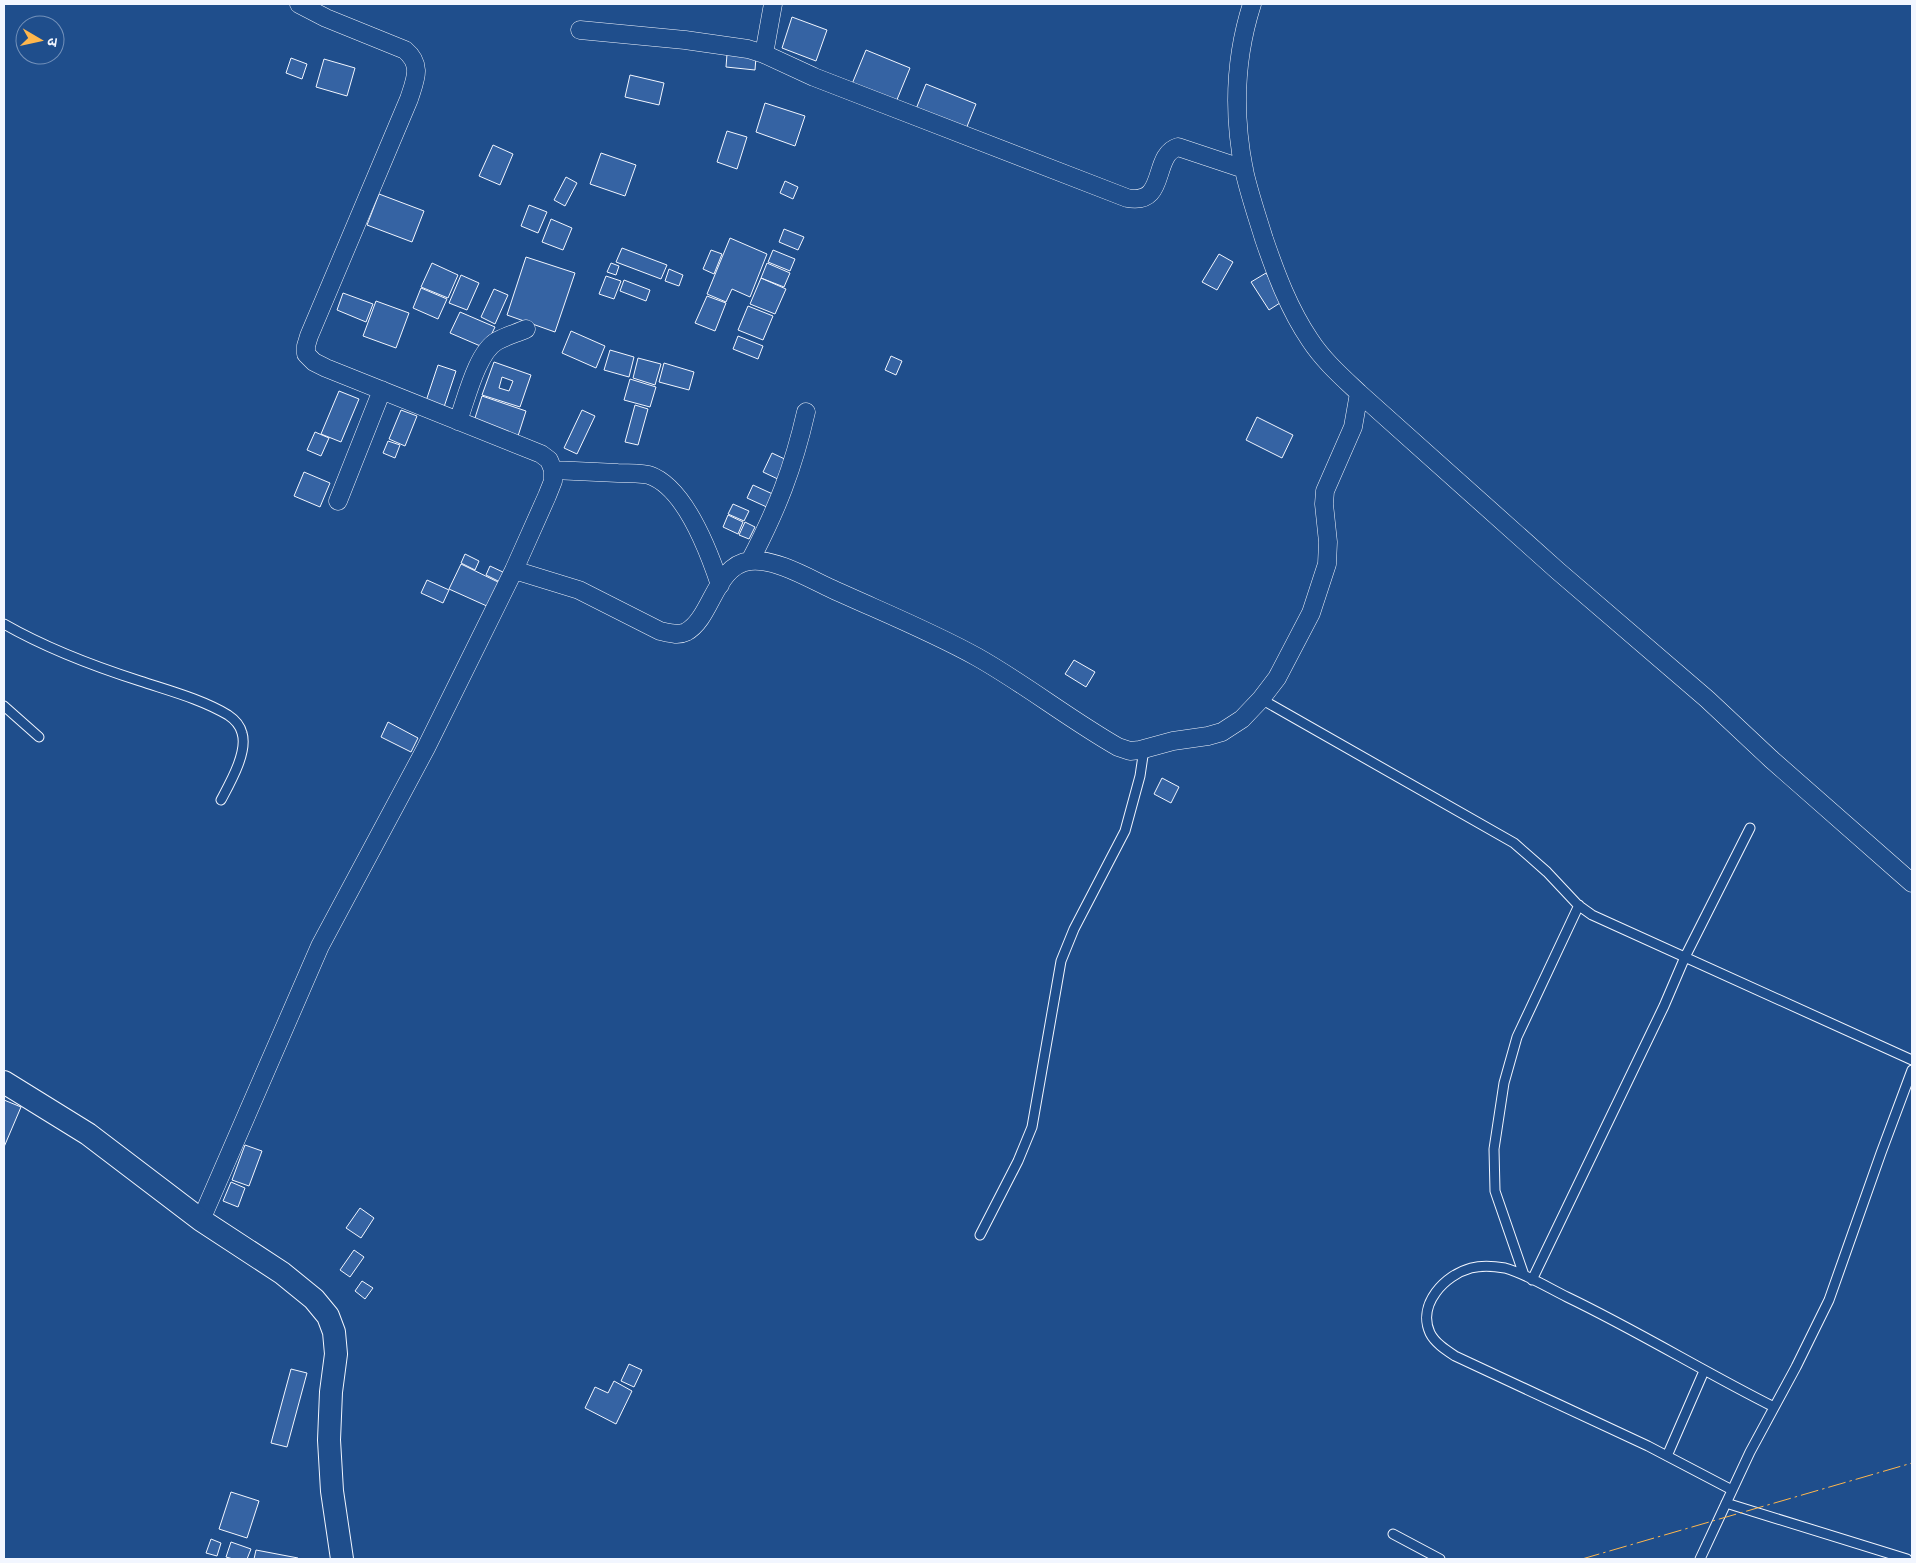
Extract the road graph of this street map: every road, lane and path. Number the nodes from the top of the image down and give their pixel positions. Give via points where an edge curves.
1 (299, 4) edge
2 (773, 4) edge
3 (1252, 4) edge
4 (580, 30) dead end
5 (764, 54) junction
6 (1244, 169) junction
7 (526, 329) dead end
8 (382, 390) junction
9 (1359, 393) junction
10 (806, 412) dead end
11 (458, 421) junction
12 (553, 470) junction
13 (338, 501) dead end
14 (750, 561) junction
15 (514, 570) junction
16 (720, 585) junction
17 (4, 624) edge
18 (1262, 699) junction
19 (4, 706) edge
20 (39, 737) dead end
21 (1144, 749) junction
22 (221, 800) dead end
23 (1750, 828) dead end
24 (1912, 883) edge
25 (1578, 905) junction
26 (1685, 957) junction
27 (1912, 1060) edge
28 (1912, 1070) edge
29 (4, 1082) edge
30 (201, 1220) junction
31 (980, 1235) dead end
32 (1528, 1278) junction
33 (1704, 1371) junction
34 (1774, 1407) junction
35 (1667, 1456) junction
36 (1732, 1490) junction
37 (1726, 1503) junction
38 (1393, 1534) dead end
39 (342, 1559) edge
40 (1440, 1559) edge
41 (1700, 1559) edge
42 (1907, 1559) edge

1 - 8 street via 405,50 413,57 416,66 409,99 306,346 306,354 314,362
2 - 5 street
3 - 6 street via 1238,65 1237,111
4 - 5 street via 685,40
5 - 6 street via 814,77 1127,198 1142,199 1149,195 1172,148 1178,147
6 - 9 street via 1286,297 1309,339
7 - 11 street via 497,341 488,349
8 - 11 street
8 - 13 street
9 - 18 street via 1353,428 1325,490 1328,542 1322,580 1277,678
9 - 24 street
10 - 14 street via 787,481
11 - 12 street via 541,454 549,460
12 - 15 street via 548,496
12 - 16 street via 649,476 663,483 690,516 708,549
14 - 16 street via 737,565
14 - 21 street via 783,567 952,644 1096,735 1130,751
15 - 16 street via 579,590 660,631 674,634 693,626
15 - 30 street via 426,748 320,946
17 - 22 lane via 64,653 176,692 230,716 238,724 243,745
18 - 21 street via 1242,719 1222,732
18 - 25 lane via 1514,844
19 - 20 lane
21 - 31 lane via 1140,776 1124,831 1061,960 1032,1127
23 - 26 lane
25 - 26 lane via 1592,915
25 - 32 lane via 1517,1037 1504,1083 1494,1150 1495,1191
26 - 27 lane
26 - 32 lane via 1664,1006
28 - 34 lane via 1829,1300
29 - 30 street via 88,1134
30 - 39 street via 282,1274 314,1299 328,1316 334,1332 336,1354 329,1440 332,1491
32 - 33 lane
32 - 35 lane via 1505,1268 1488,1266 1471,1268 1449,1278 1432,1296 1427,1323 1431,1335 1441,1346 1471,1365
33 - 34 lane
33 - 35 lane
34 - 36 lane
35 - 36 lane
36 - 37 lane
37 - 41 lane
37 - 42 lane
38 - 40 lane

